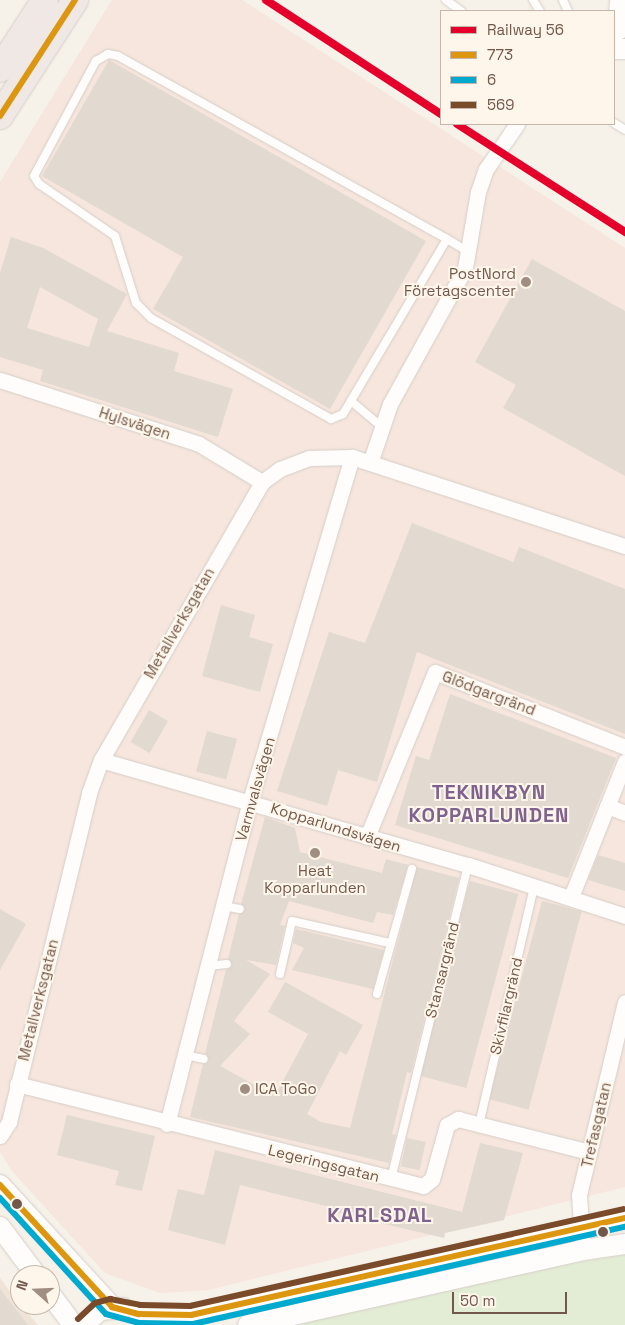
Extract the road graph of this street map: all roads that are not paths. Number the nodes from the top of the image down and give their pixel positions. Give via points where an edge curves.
1 (45, 0) edge
2 (75, 0) edge
3 (446, 0) edge
4 (620, 0) edge
5 (460, 10) edge
6 (618, 34) edge
7 (625, 49) edge
8 (0, 69) edge
9 (0, 116) edge
10 (516, 125) edge
11 (447, 239) junction
12 (469, 252) junction
13 (0, 380) edge
14 (351, 401) junction
15 (382, 427) junction
16 (352, 457) junction
17 (370, 463) junction
18 (262, 482) junction
19 (625, 546) edge
20 (625, 747) edge
21 (101, 760) junction
22 (625, 761) edge
23 (250, 801) junction
24 (607, 806) junction
25 (625, 813) edge
26 (367, 837) junction
27 (468, 865) junction
28 (412, 869) dead end
29 (534, 886) junction
30 (570, 897) junction
31 (224, 906) junction
32 (240, 909) dead end
33 (625, 916) edge
34 (390, 943) junction
35 (227, 964) dead end
36 (208, 966) junction
37 (280, 974) dead end
38 (377, 994) dead end
39 (625, 1002) edge
40 (185, 1055) junction
41 (204, 1059) dead end
42 (17, 1084) junction
43 (167, 1124) junction
44 (478, 1126) junction
45 (0, 1136) edge
46 (589, 1152) junction
47 (390, 1180) junction
48 (0, 1185) edge
49 (625, 1218) edge
50 (581, 1225) junction
51 (0, 1227) edge
52 (625, 1244) edge
53 (583, 1250) junction
54 (28, 1265) edge
55 (60, 1307) edge
56 (112, 1307) junction
57 (144, 1320) edge
58 (73, 1325) edge
59 (84, 1325) edge
60 (248, 1325) edge

1 - 8 highway
2 - 9 highway
3 - 5 lane
4 - 6 main road
6 - 7 main road
10 - 12 street via 486,169 478,192
11 - 12 lane
11 - 14 lane
11 - 14 lane via 118,56 108,54 96,61 37,166 34,176 39,184 115,236 136,304 151,318 321,416 331,419 343,414
12 - 15 street via 466,268 390,404
13 - 18 street, Hylsvägen via 199,444
14 - 15 lane
15 - 17 street
16 - 17 street, Metallverksgatan
16 - 18 street, Metallverksgatan via 309,458 280,469
16 - 23 street, Varmvalsvägen
17 - 19 street, Metallverksgatan
18 - 21 street, Metallverksgatan
20 - 26 street, Glödgargränd via 435,672
21 - 23 street, Kopparlundsvägen
21 - 42 street, Metallverksgatan via 89,792
22 - 24 street
23 - 26 street, Kopparlundsvägen
23 - 31 street, Varmvalsvägen
24 - 25 street
24 - 30 street
26 - 27 street, Kopparlundsvägen
27 - 29 street, Kopparlundsvägen
27 - 47 lane, Stansargränd
28 - 34 lane
29 - 30 street, Kopparlundsvägen
29 - 44 lane, Skivfilargränd
30 - 33 street
31 - 32 lane
31 - 36 street, Varmvalsvägen
34 - 37 lane via 292,921
34 - 38 lane
35 - 36 lane
36 - 40 street, Varmvalsvägen
39 - 46 street, Trefasgatan
40 - 41 lane
40 - 43 street, Varmvalsvägen
42 - 43 street, Legeringsgatan
42 - 45 street, Metallverksgatan via 9,1122
43 - 47 street, Legeringsgatan via 327,1157
44 - 46 street, Legeringsgatan
44 - 47 street, Legeringsgatan via 458,1119 447,1125 432,1179 422,1186
46 - 50 street, Trefasgatan via 579,1195
48 - 56 main road
49 - 50 main road
50 - 53 street, Trefasgatan
50 - 57 main road via 191,1315
51 - 54 main road
52 - 53 main road
53 - 60 main road
55 - 58 main road
56 - 57 main road
56 - 59 main road via 100,1310

